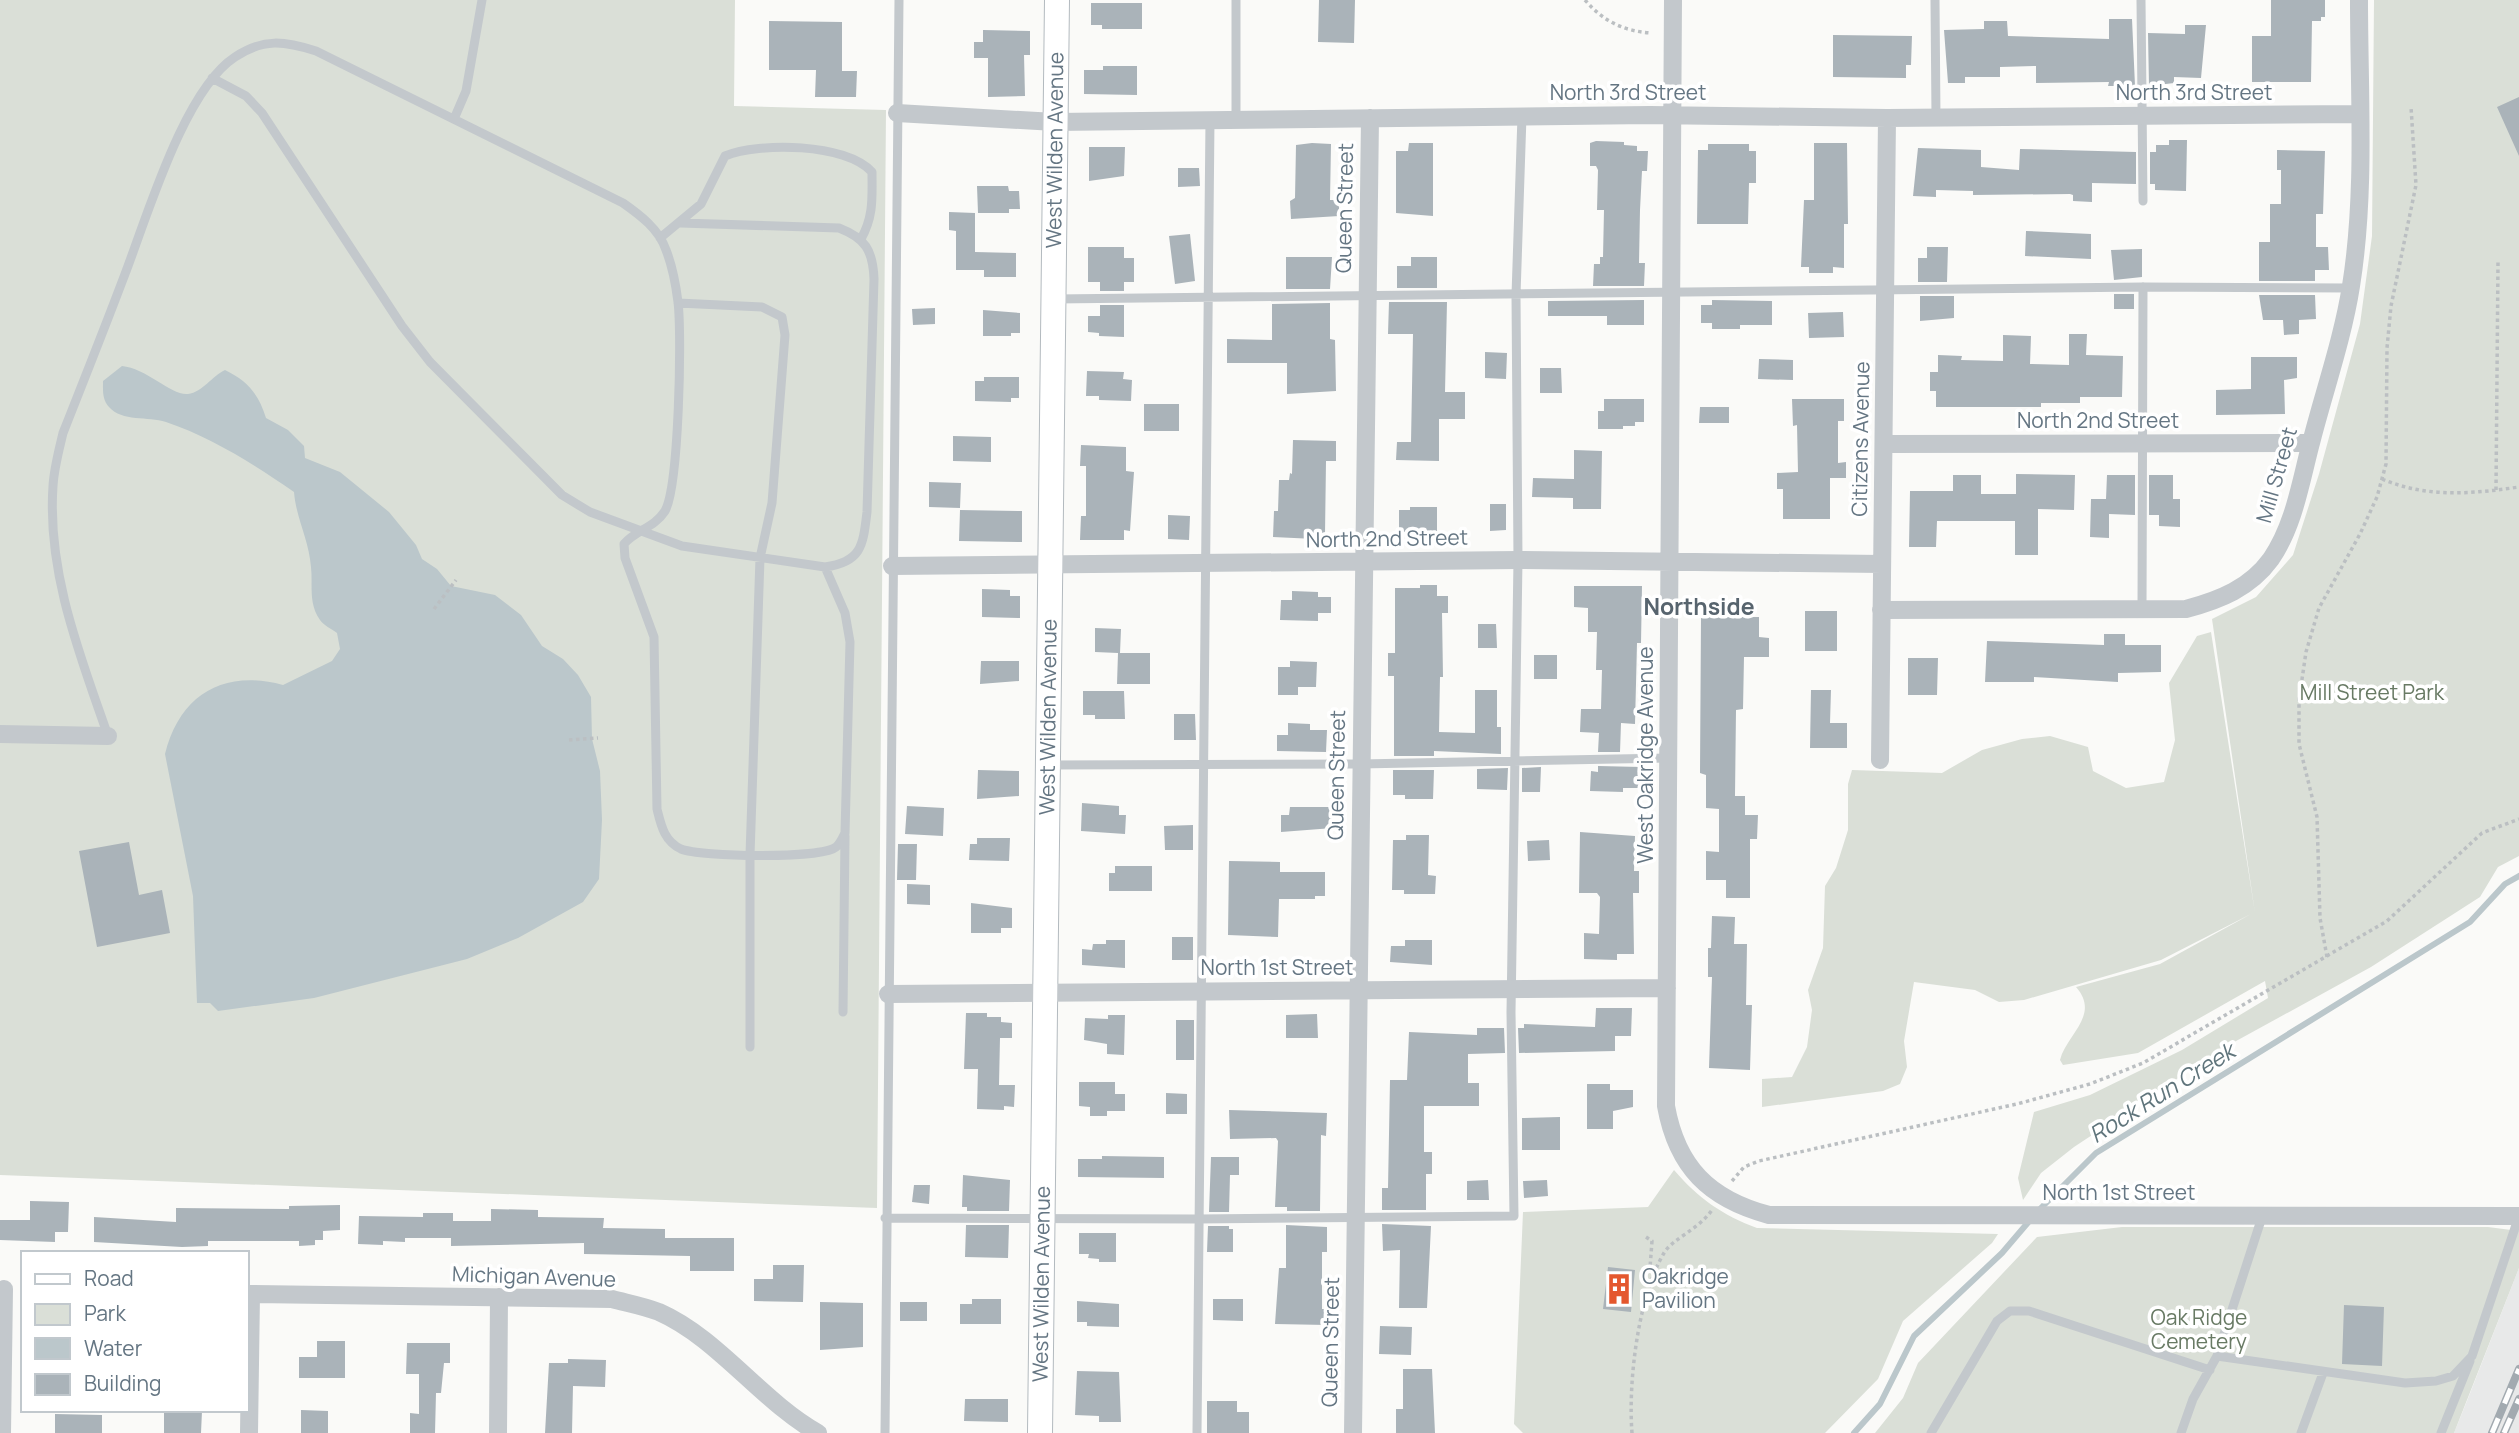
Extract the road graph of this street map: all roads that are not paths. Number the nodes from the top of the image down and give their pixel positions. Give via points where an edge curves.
1 (482, 0) edge
2 (899, 0) edge
3 (1057, 0) edge
4 (1236, 0) edge
5 (1673, 0) edge
6 (1935, 0) edge
7 (2141, 0) edge
8 (2359, 0) edge
9 (212, 78) junction
10 (897, 113) junction
11 (2359, 114) junction
12 (1672, 115) junction
13 (1522, 116) junction
14 (2141, 116) junction
15 (1936, 117) junction
16 (1370, 118) junction
17 (1887, 118) junction
18 (454, 119) junction
19 (1210, 120) junction
20 (1236, 120) junction
21 (1055, 122) junction
22 (2143, 201) dead end
23 (681, 223) junction
24 (660, 238) junction
25 (861, 239) junction
26 (2143, 287) junction
27 (2351, 288) junction
28 (1886, 290) junction
29 (1670, 292) junction
30 (1516, 295) junction
31 (1366, 296) junction
32 (1209, 297) junction
33 (1054, 299) junction
34 (678, 303) junction
35 (2142, 443) junction
36 (2311, 443) junction
37 (1885, 444) junction
38 (639, 533) junction
39 (760, 558) junction
40 (1518, 560) junction
41 (1362, 563) junction
42 (1670, 563) junction
43 (1206, 564) junction
44 (1882, 564) junction
45 (892, 566) junction
46 (1050, 566) junction
47 (825, 567) junction
48 (2142, 610) junction
49 (1881, 611) junction
50 (0, 734) edge
51 (108, 736) joint
52 (1670, 758) junction
53 (1516, 760) junction
54 (1880, 760) dead end
55 (1204, 764) junction
56 (1360, 764) junction
57 (1047, 765) junction
58 (845, 833) junction
59 (750, 855) junction
60 (1667, 988) junction
61 (1357, 990) junction
62 (1514, 990) junction
63 (1202, 991) junction
64 (1044, 993) junction
65 (888, 995) junction
66 (843, 1012) dead end
67 (750, 1047) dead end
68 (1722, 1197) joint
69 (2519, 1216) edge
70 (884, 1217) junction
71 (1356, 1217) junction
72 (2262, 1217) junction
73 (1043, 1219) junction
74 (1199, 1219) junction
75 (9, 1290) edge
76 (249, 1294) edge
77 (499, 1297) junction
78 (2217, 1356) junction
79 (2472, 1356) junction
80 (2210, 1370) junction
81 (2323, 1373) junction
82 (2, 1433) edge
83 (249, 1433) edge
84 (498, 1433) edge
85 (818, 1433) edge
86 (885, 1433) edge
87 (1040, 1433) edge
88 (1197, 1433) edge
89 (1353, 1433) edge
90 (1931, 1433) edge
91 (2181, 1433) edge
92 (2301, 1433) edge
93 (2441, 1433) edge

1 - 18 lane via 466,91
2 - 10 lane
3 - 21 street, West Wilden Avenue
4 - 20 lane
5 - 12 street, West Oakridge Avenue
6 - 15 lane
7 - 14 lane
8 - 11 street, Mill Street
9 - 18 lane via 234,58 260,45 285,42 316,51
9 - 38 lane via 246,96 262,113 430,362 562,495
9 - 51 lane via 183,128 63,433 53,484 59,579 70,628
10 - 21 street, North 3rd Street
10 - 45 lane
11 - 14 street, North 3rd Street
11 - 27 street, Mill Street via 2357,235
12 - 13 street, North 3rd Street
12 - 17 street, North 3rd Street
12 - 29 street, West Oakridge Avenue
13 - 16 street, North 3rd Street
13 - 30 lane
14 - 15 street, North 3rd Street
14 - 22 lane
15 - 17 street, North 3rd Street
16 - 20 street, North 3rd Street
16 - 31 street, Queen Street
17 - 28 street, Citizens Avenue
18 - 24 lane via 623,203
19 - 20 street, North 3rd Street
19 - 21 street, North 3rd Street
19 - 32 lane
21 - 33 street, West Wilden Avenue
23 - 24 lane
23 - 25 lane via 839,228
23 - 25 lane via 701,204 724,156 763,148 810,150 862,161 872,172 871,220
24 - 34 lane
25 - 47 lane via 868,246 874,279 867,512 863,545 854,558
26 - 27 lane
26 - 28 lane
26 - 35 lane
27 - 36 street, Mill Street
28 - 29 lane
28 - 37 street, Citizens Avenue
29 - 30 lane
29 - 42 street, West Oakridge Avenue
30 - 31 lane
30 - 40 lane
31 - 32 lane
31 - 41 street, Queen Street
32 - 33 lane
32 - 43 lane
33 - 46 street, West Wilden Avenue
34 - 38 lane via 676,463 666,509
34 - 39 lane via 762,307 782,317 785,335 772,503
35 - 36 street, North 2nd Street
35 - 37 street, North 2nd Street
35 - 48 lane
36 - 48 street, Mill Street via 2285,533 2252,580 2206,604
37 - 44 street, Citizens Avenue
38 - 39 lane via 681,546
38 - 59 lane via 624,544 625,558 654,637 657,809 664,835 680,849
39 - 47 lane
39 - 59 lane
40 - 41 street, North 2nd Street
40 - 42 street, North 2nd Street
40 - 53 lane
41 - 43 street, North 2nd Street
41 - 56 street, Queen Street
42 - 44 street, North 2nd Street
42 - 52 street, West Oakridge Avenue
43 - 46 street, North 2nd Street
43 - 55 lane
44 - 49 street, Citizens Avenue
45 - 46 street, North 2nd Street
45 - 65 lane
46 - 57 street, West Wilden Avenue
47 - 58 lane via 845,613 850,642
48 - 49 street, Mill Street
49 - 54 street, Citizens Avenue
50 - 51 street
52 - 53 lane
52 - 60 street, West Oakridge Avenue
53 - 56 lane
53 - 62 lane
55 - 56 lane
55 - 57 lane
55 - 63 lane
56 - 61 street, Queen Street
57 - 64 street, West Wilden Avenue
58 - 59 lane via 836,847 824,852
58 - 66 lane
59 - 67 lane
60 - 62 street, North 1st Street
60 - 68 street, West Oakridge Avenue via 1666,1106 1671,1134 1682,1158
61 - 62 street, North 1st Street
61 - 63 street, North 1st Street
61 - 71 street, Queen Street
62 - 71 lane via 1514,1216
63 - 64 street, North 1st Street
63 - 74 lane
64 - 65 street, North 1st Street
64 - 73 street, West Wilden Avenue
65 - 70 lane
68 - 72 street, North 1st Street via 1769,1215
69 - 72 street, North 1st Street
69 - 79 lane
70 - 73 lane
70 - 86 lane
71 - 74 lane
71 - 89 street, Queen Street
72 - 78 lane
73 - 74 lane
73 - 87 street, West Wilden Avenue
74 - 88 lane
75 - 82 street
76 - 77 street, Michigan Avenue
76 - 83 street
77 - 84 street
77 - 85 street, Michigan Avenue via 612,1299 659,1312 692,1332 797,1421
78 - 80 lane
78 - 81 lane
79 - 81 lane via 2452,1376 2436,1381 2405,1383
79 - 93 lane
80 - 90 lane via 2029,1311 2010,1311 1997,1321
80 - 91 lane
81 - 92 lane

